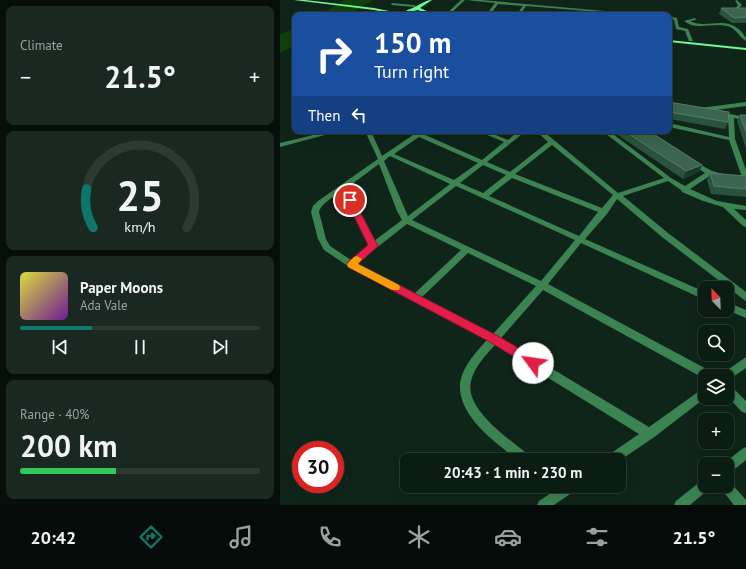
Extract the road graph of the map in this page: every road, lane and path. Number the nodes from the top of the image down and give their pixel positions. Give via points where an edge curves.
1 (296, 0) edge
2 (325, 0) edge
3 (463, 0) edge
4 (468, 0) edge
5 (480, 0) edge
6 (475, 1) edge
7 (737, 1) edge
8 (431, 2) edge
9 (392, 3) edge
10 (497, 3) junction
11 (515, 4) junction
12 (525, 5) junction
13 (543, 6) junction
14 (413, 9) junction
15 (735, 10) edge
16 (390, 12) edge
17 (406, 12) edge
18 (424, 12) edge
19 (427, 12) edge
20 (449, 12) edge
21 (490, 12) edge
22 (520, 12) edge
23 (610, 12) edge
24 (672, 18) edge
25 (695, 19) dead end
26 (672, 27) edge
27 (677, 28) junction
28 (672, 38) edge
29 (690, 40) junction
30 (746, 40) edge
31 (672, 41) edge
32 (746, 45) edge
33 (746, 49) edge
34 (746, 104) edge
35 (692, 109) edge
36 (700, 111) junction
37 (731, 116) junction
38 (746, 119) edge
39 (672, 126) edge
40 (325, 134) edge
41 (369, 134) edge
42 (419, 134) edge
43 (422, 134) edge
44 (489, 134) edge
45 (519, 134) edge
46 (543, 134) edge
47 (609, 134) edge
48 (732, 139) junction
49 (509, 142) junction
50 (552, 142) junction
51 (280, 145) edge
52 (390, 154) junction
53 (684, 157) edge
54 (381, 160) junction
55 (483, 162) junction
56 (710, 173) junction
57 (511, 175) junction
58 (746, 177) edge
59 (669, 179) junction
60 (454, 184) junction
61 (344, 187) junction
62 (684, 190) junction
63 (616, 196) junction
64 (484, 197) junction
65 (726, 206) junction
66 (746, 208) edge
67 (604, 212) junction
68 (407, 221) junction
69 (746, 224) edge
70 (581, 240) junction
71 (373, 246) junction
72 (466, 250) junction
73 (351, 264) junction
74 (542, 285) junction
75 (698, 293) edge
76 (746, 297) edge
77 (416, 298) junction
78 (734, 309) edge
79 (746, 314) edge
80 (494, 339) junction
81 (746, 362) edge
82 (698, 370) edge
83 (734, 371) edge
84 (734, 396) edge
85 (698, 397) edge
86 (746, 408) edge
87 (650, 434) junction
88 (518, 453) edge
89 (622, 453) edge
90 (746, 453) edge
91 (734, 462) edge
92 (698, 491) edge
93 (559, 493) edge
94 (732, 493) edge
95 (543, 505) edge
96 (680, 505) edge
97 (742, 505) edge

1 - 16 main road
2 - 9 main road via 381,6
3 - 20 street
4 - 6 street
5 - 6 street
6 - 10 street
7 - 15 street via 740,5
8 - 14 main road
8 - 19 main road
9 - 14 main road
10 - 11 street
10 - 21 street
11 - 12 street
11 - 13 street via 535,0
12 - 13 street
12 - 22 street
13 - 23 street
14 - 17 main road
14 - 18 main road
24 - 27 street via 676,19
25 - 30 street via 686,21 694,26 732,27
26 - 27 street
27 - 29 street via 687,30
28 - 29 main road
29 - 32 main road
31 - 33 main road
34 - 36 street
35 - 36 street
36 - 37 street
37 - 38 street
37 - 48 street
39 - 48 street
40 - 51 street
41 - 54 street
42 - 52 street
43 - 55 street
44 - 49 street
45 - 49 street
46 - 50 street
47 - 59 street
48 - 58 street
49 - 55 street
50 - 57 street
50 - 63 street
52 - 54 street
52 - 60 street
53 - 56 street
54 - 61 street
54 - 68 street via 400,211
55 - 57 street
55 - 60 street
56 - 58 street
56 - 62 street
57 - 64 street
57 - 67 street
59 - 62 street
59 - 63 street
60 - 64 street
60 - 68 street
61 - 71 street
61 - 73 street via 321,203 316,212 322,239 327,248
62 - 65 street via 701,199
63 - 67 street
63 - 76 street
64 - 70 street
65 - 66 street
65 - 69 street
67 - 70 street
68 - 71 street
68 - 72 street
70 - 74 street
70 - 75 street
71 - 73 street
72 - 74 street
72 - 77 street
73 - 77 street
74 - 80 street
74 - 82 street
77 - 80 street
78 - 79 street
80 - 87 street
80 - 88 street via 476,359 468,374 465,387 467,400 485,426
81 - 83 street
84 - 86 street
85 - 87 street
87 - 89 street
90 - 91 street
92 - 96 street
93 - 95 street
94 - 97 street

